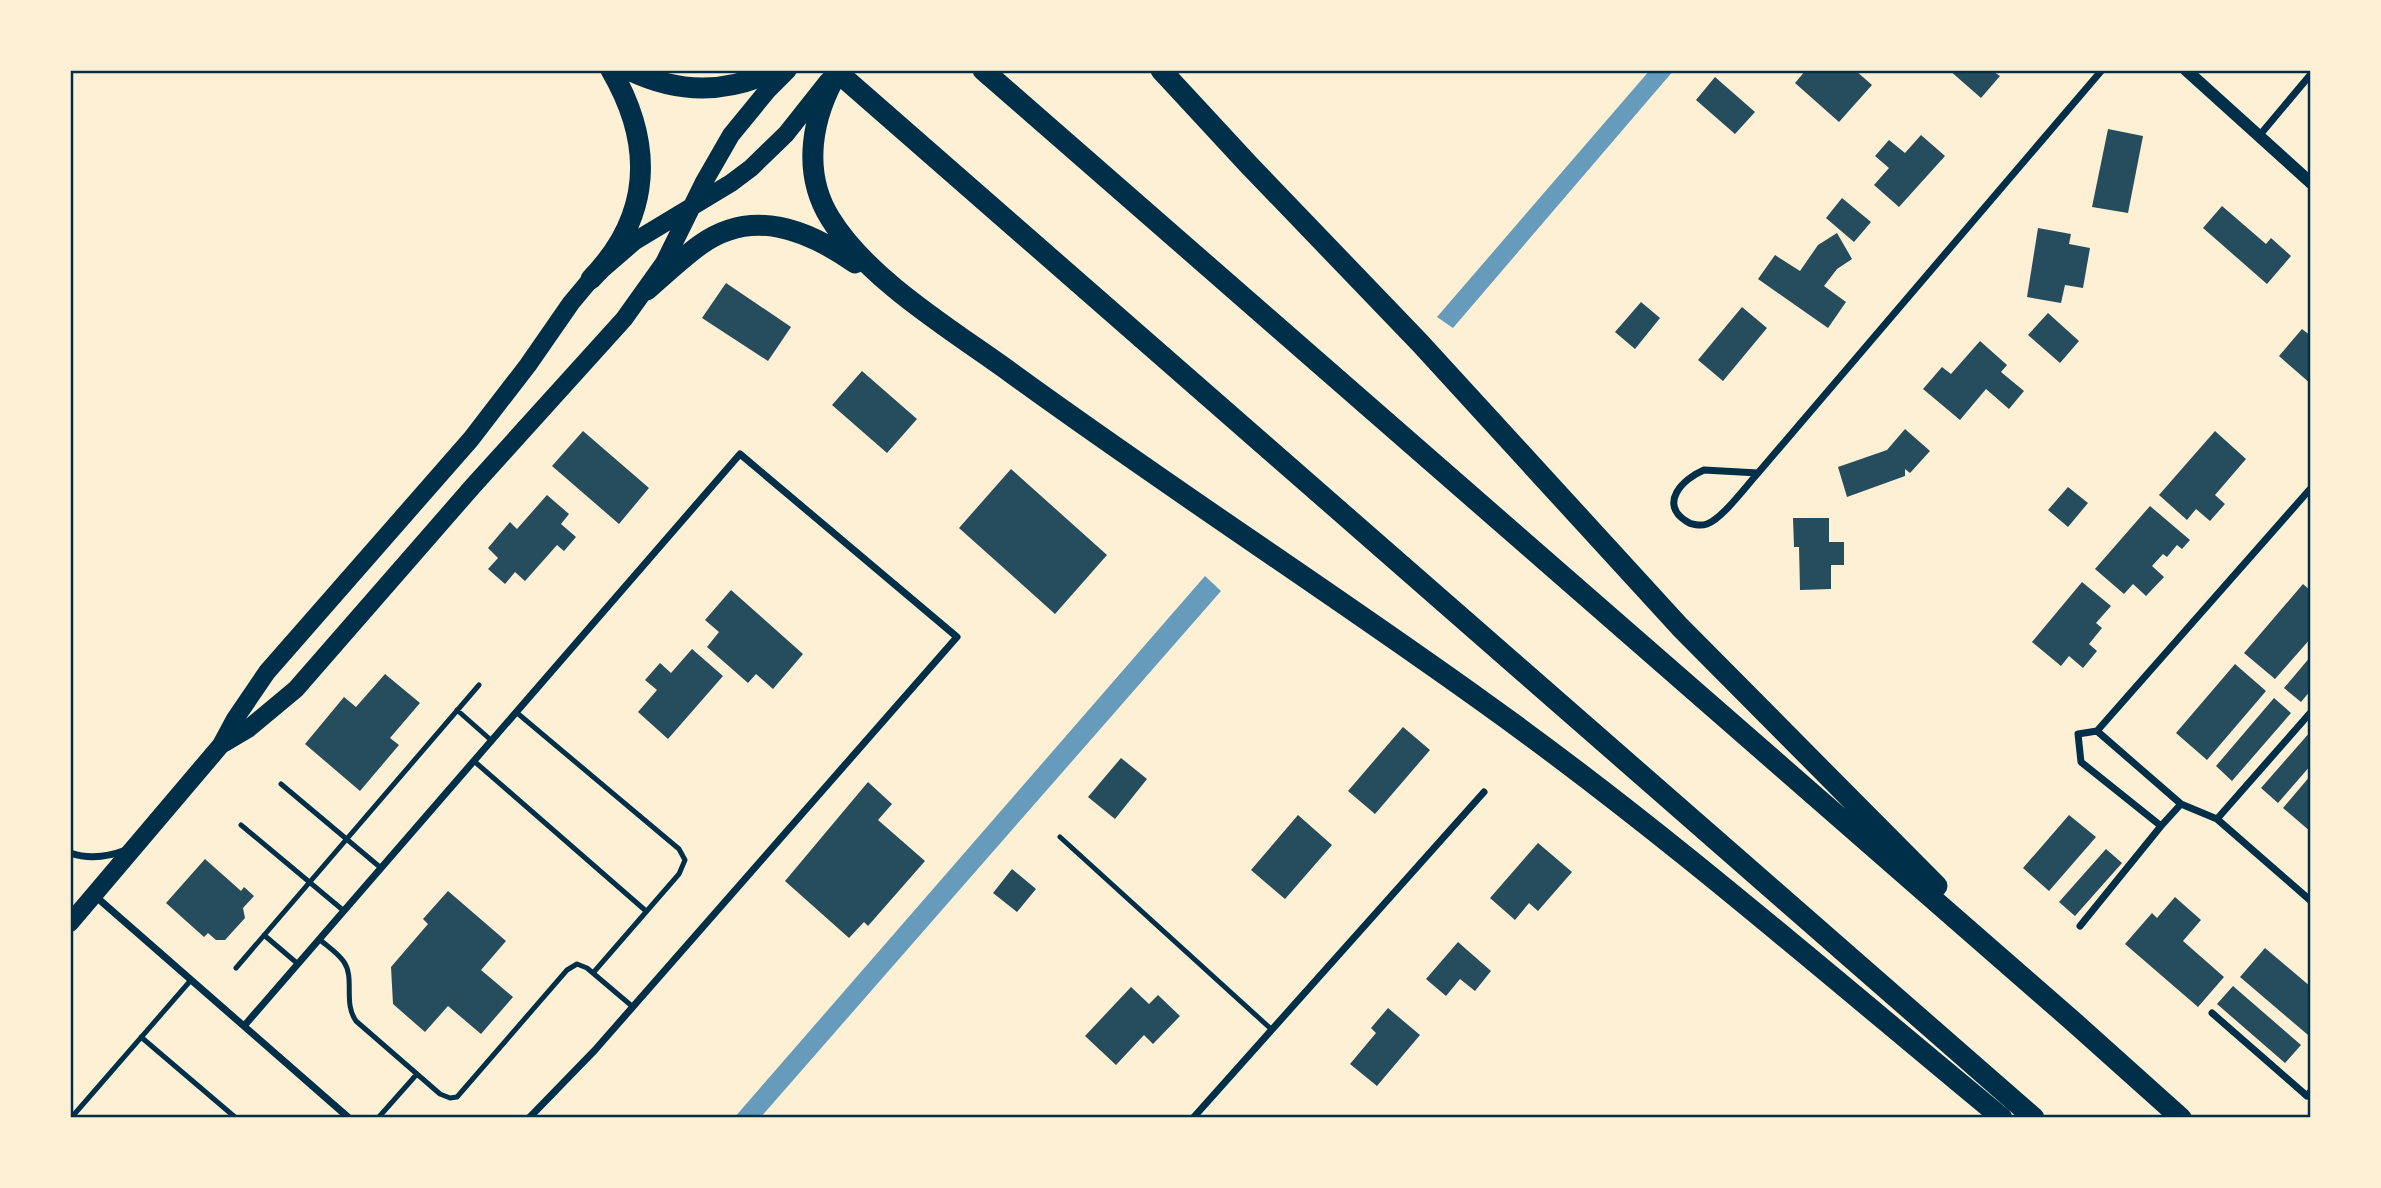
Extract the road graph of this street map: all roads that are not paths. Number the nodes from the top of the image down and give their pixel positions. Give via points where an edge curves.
1 (611, 70) edge
2 (629, 70) edge
3 (776, 70) edge
4 (788, 70) edge
5 (837, 70) edge
6 (983, 70) edge
7 (1161, 70) edge
8 (2102, 70) edge
9 (2186, 70) edge
10 (2311, 74) edge
11 (2259, 136) junction
12 (2311, 183) edge
13 (694, 205) junction
14 (591, 279) junction
15 (647, 290) junction
16 (909, 299) junction
17 (1758, 473) junction
18 (2311, 488) edge
19 (479, 685) dead end
20 (457, 710) junction
21 (516, 712) junction
22 (2311, 712) edge
23 (2097, 731) junction
24 (492, 741) junction
25 (221, 745) junction
26 (474, 761) junction
27 (281, 784) dead end
28 (1484, 792) dead end
29 (2181, 804) junction
30 (2217, 819) junction
31 (241, 825) dead end
32 (2161, 826) junction
33 (1060, 837) dead end
34 (347, 839) junction
35 (136, 845) junction
36 (70, 853) edge
37 (381, 868) junction
38 (309, 882) junction
39 (93, 895) junction
40 (2311, 901) edge
41 (344, 911) junction
42 (646, 911) junction
43 (70, 923) edge
44 (2080, 926) dead end
45 (264, 935) junction
46 (319, 939) junction
47 (298, 964) junction
48 (236, 968) dead end
49 (593, 973) junction
50 (191, 980) junction
51 (633, 1007) junction
52 (2212, 1013) dead end
53 (2075, 1023) junction
54 (244, 1026) junction
55 (1271, 1029) junction
56 (141, 1037) junction
57 (417, 1074) junction
58 (2311, 1091) edge
59 (71, 1118) edge
60 (236, 1118) edge
61 (349, 1118) edge
62 (378, 1118) edge
63 (529, 1118) edge
64 (1193, 1118) edge
65 (2002, 1118) edge
66 (2034, 1118) edge
67 (2181, 1118) edge

1 - 14 highway via 631,110 642,168 628,229
2 - 3 highway via 662,83 698,89 729,87
4 - 13 main road via 748,112
5 - 13 main road via 769,152
5 - 16 highway via 817,122 812,158 817,190 842,235
5 - 66 highway
6 - 53 highway
7 - 53 highway via 1680,627
8 - 17 street
9 - 11 street
10 - 11 street
11 - 12 street
13 - 14 main road via 635,241
13 - 15 main road
14 - 25 main road via 471,439 267,672
15 - 16 highway via 718,235 771,225 822,240
15 - 25 main road via 296,689
16 - 65 highway via 1527,733 1665,840
17 - 17 street via 1708,524 1691,524 1672,507 1675,494 1704,470
18 - 23 street
19 - 20 lane
20 - 24 lane
20 - 34 lane
21 - 24 street
21 - 42 lane via 679,849 685,860 679,874
21 - 51 street via 740,454 957,637
22 - 30 street
23 - 29 street
23 - 32 street via 2078,734 2081,762
24 - 26 street
25 - 35 main road
26 - 37 street
26 - 42 lane
27 - 34 lane
28 - 55 street
29 - 30 street
29 - 32 street
30 - 40 street
31 - 38 lane
32 - 44 street
33 - 55 lane
34 - 37 lane
34 - 38 lane
35 - 36 street via 107,856
35 - 39 main road
37 - 41 street
38 - 41 lane
38 - 45 lane
39 - 43 main road
39 - 50 street
41 - 46 street
42 - 49 lane
45 - 47 lane
45 - 48 lane
46 - 47 street
46 - 57 lane via 344,961 351,1015
47 - 54 street
49 - 51 lane
49 - 57 lane via 577,964 567,970 457,1097 440,1094
50 - 54 street
50 - 56 lane
51 - 63 street
52 - 58 street via 2307,1096
53 - 67 highway
54 - 61 street
55 - 64 street
56 - 59 lane
56 - 60 lane
57 - 62 lane

